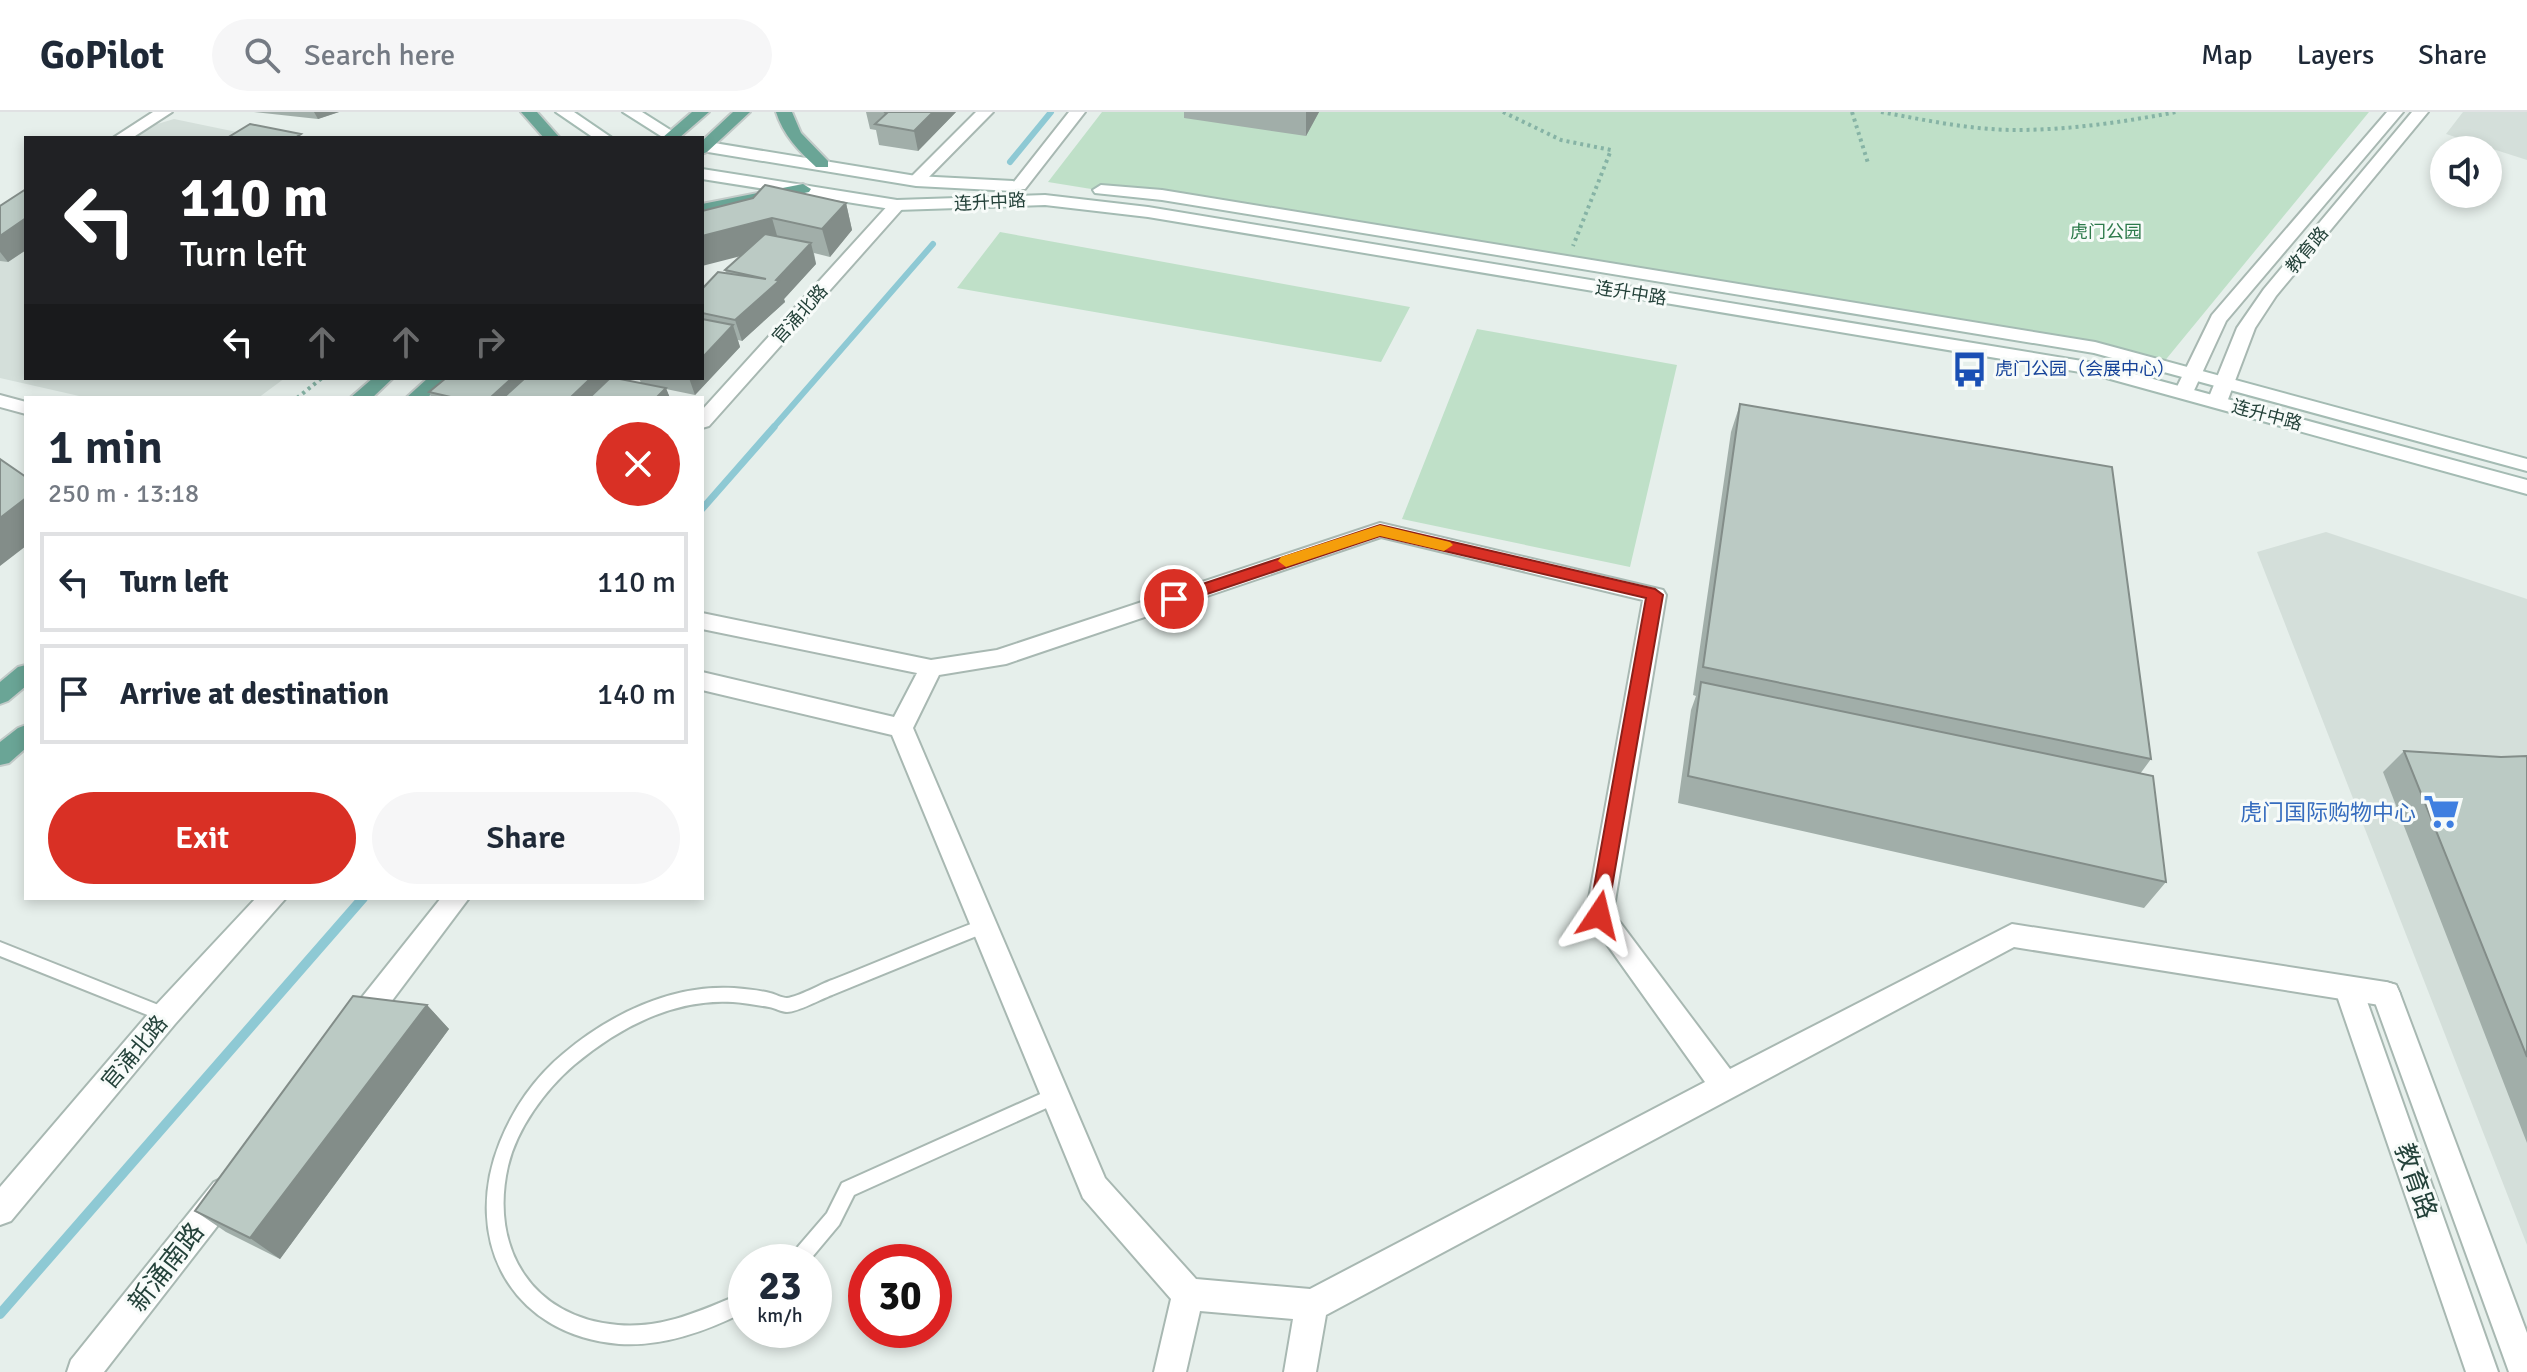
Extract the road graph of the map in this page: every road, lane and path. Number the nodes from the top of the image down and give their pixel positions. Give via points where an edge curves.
1 (164, 112) edge
2 (529, 112) edge
3 (564, 112) edge
4 (631, 112) edge
5 (701, 112) edge
6 (742, 112) edge
7 (784, 112) edge
8 (985, 112) edge
9 (1077, 112) edge
10 (1503, 112) edge
11 (1852, 112) edge
12 (1881, 112) edge
13 (2176, 112) edge
14 (2395, 112) edge
15 (2420, 112) edge
16 (124, 136) edge
17 (550, 136) edge
18 (601, 136) edge
19 (669, 136) edge
20 (674, 136) edge
21 (704, 146) edge
22 (704, 147) edge
23 (1868, 163) dead end
24 (822, 164) junction
25 (704, 174) edge
26 (916, 181) junction
27 (1019, 186) junction
28 (803, 189) junction
29 (897, 205) junction
30 (704, 209) edge
31 (1571, 251) dead end
32 (2191, 374) junction
33 (320, 380) edge
34 (382, 380) edge
35 (437, 380) edge
36 (2221, 392) junction
37 (2184, 393) junction
38 (300, 396) edge
39 (362, 396) edge
40 (418, 396) edge
41 (0, 401) edge
42 (24, 407) edge
43 (704, 420) edge
44 (2527, 465) edge
45 (2527, 487) edge
46 (704, 621) edge
47 (931, 668) junction
48 (24, 675) edge
49 (704, 681) edge
50 (0, 695) edge
51 (901, 728) junction
52 (24, 736) edge
53 (0, 756) edge
54 (271, 900) edge
55 (454, 900) edge
56 (984, 926) junction
57 (0, 949) edge
58 (2349, 990) junction
59 (165, 1015) junction
60 (338, 1048) edge
61 (1726, 1087) junction
62 (1056, 1095) junction
63 (240, 1172) edge
64 (0, 1210) edge
65 (811, 1244) edge
66 (1188, 1294) junction
67 (1312, 1305) junction
68 (728, 1309) edge
69 (83, 1372) edge
70 (1170, 1372) edge
71 (1300, 1372) edge
72 (2482, 1372) edge
73 (2525, 1372) edge

1 - 16 street
2 - 17 main road
3 - 18 street
4 - 19 street
5 - 20 main road
6 - 21 main road
7 - 24 main road via 799,143
8 - 26 street
9 - 27 street
10 - 31 path via 1561,140 1611,150
11 - 23 path
12 - 13 path via 2016,130
14 - 32 street, 教育路 via 2218,319
15 - 36 street, 教育路 via 2270,293 2246,328
22 - 24 street, 连升中路
24 - 26 street, 连升中路
25 - 28 street, 连升中路
26 - 27 street, 连升中路
27 - 32 street, 连升中路 via 1162,195 2095,348
28 - 29 street, 连升中路
28 - 30 main road
29 - 37 street, 连升中路 via 1045,200 1148,212 2094,369
29 - 43 street, 官涌北路
32 - 36 street, 连升中路
32 - 37 street, 教育路
33 - 38 path
34 - 39 main road
35 - 40 main road
36 - 37 street, 连升中路
36 - 44 street, 连升中路
36 - 45 street, 连升中路
41 - 42 street
46 - 47 street
47 - 51 street
47 - 61 street via 998,658 1380,530 1655,595 1599,915
48 - 50 main road
49 - 51 street
51 - 56 street
52 - 53 main road
54 - 59 street, 官涌北路
55 - 60 street
56 - 62 street
56 - 68 lane via 788,1005 735,994 677,1000 647,1010 618,1023 564,1062 523,1113 498,1172 495,1231 516,1282 536,1303 560,1319 620,1335 690,1326
57 - 59 lane
58 - 61 street via 2012,935
58 - 72 street, 教育路
58 - 73 street, 教育路 via 2386,994
59 - 64 street, 官涌北路
61 - 67 street
62 - 65 lane via 848,1189 833,1219
62 - 66 street via 1094,1188
63 - 69 street, 新涌南路
66 - 67 street
66 - 70 street
67 - 71 street

